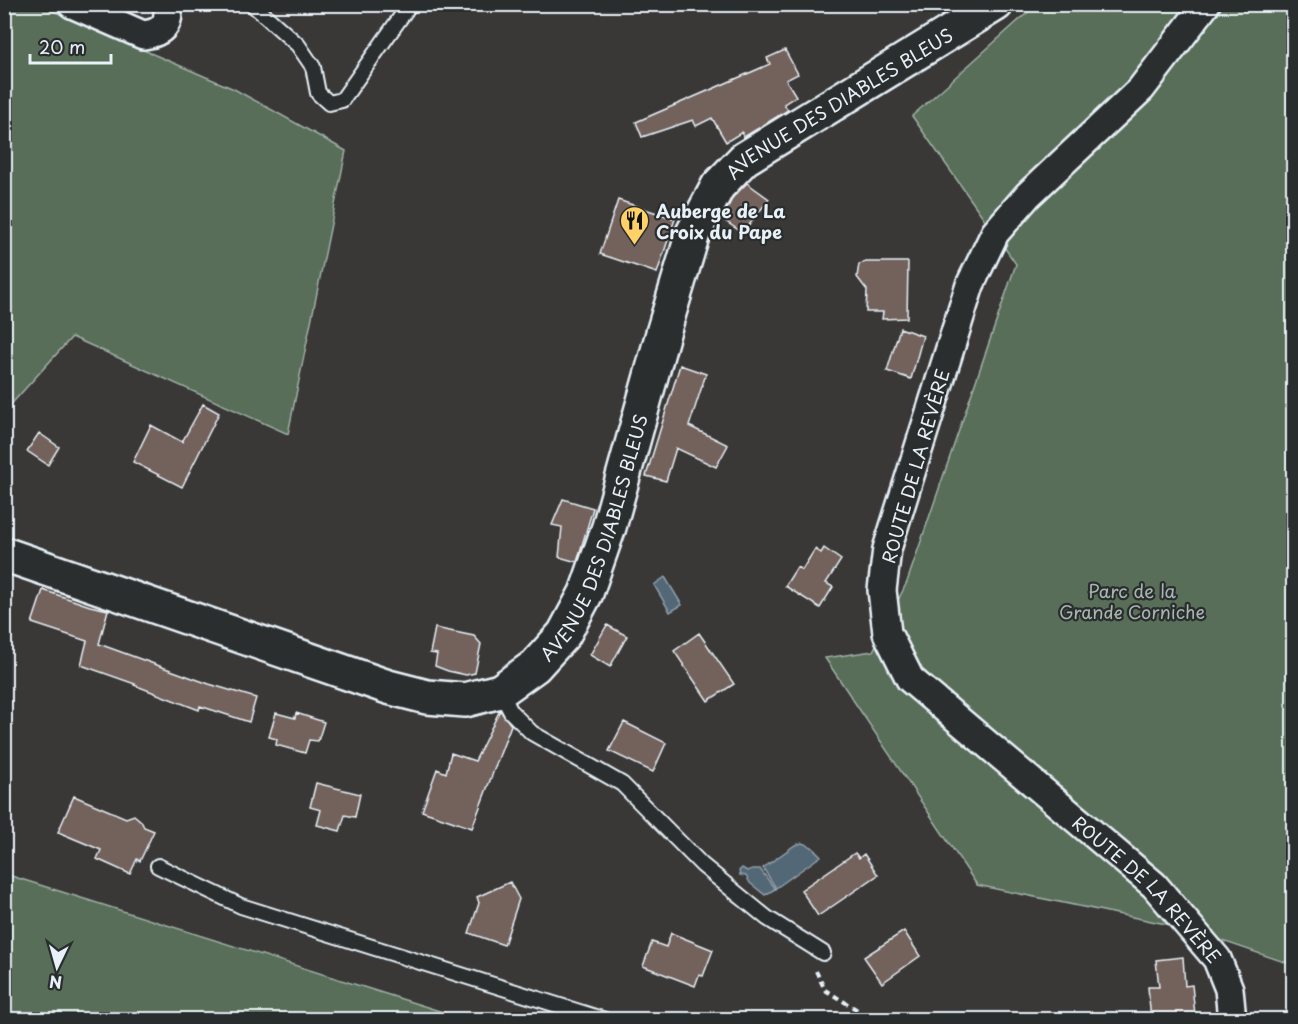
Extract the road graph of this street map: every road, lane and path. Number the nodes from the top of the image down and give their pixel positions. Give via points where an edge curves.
1 (72, 4) edge
2 (167, 4) edge
3 (252, 4) edge
4 (410, 4) edge
5 (996, 4) edge
6 (1206, 4) edge
7 (4, 554) edge
8 (500, 691) junction
9 (158, 866) dead end
10 (824, 953) joint
11 (605, 1020) edge
12 (865, 1020) edge
13 (1232, 1020) edge

1 - 2 street via 143,35 161,30 167,22
3 - 4 lane via 298,45 313,67 318,93 328,103 342,100
5 - 8 main road, AVENUE DES DIABLES BLEUS via 744,159 718,186 693,233 609,527 586,593 564,634 535,666
6 - 13 street, ROUTE DE LA REVÈRE via 1141,89 1028,195 995,233 970,285 887,549 882,590 887,633 910,679 1154,885 1217,959 1228,989
7 - 8 main road, AVENUE DES DIABLES BLEUS via 388,687 427,697 465,700
8 - 10 lane via 511,712 532,733 622,784 702,865 767,918
9 - 11 lane via 241,906
10 - 12 path via 816,972 825,990

